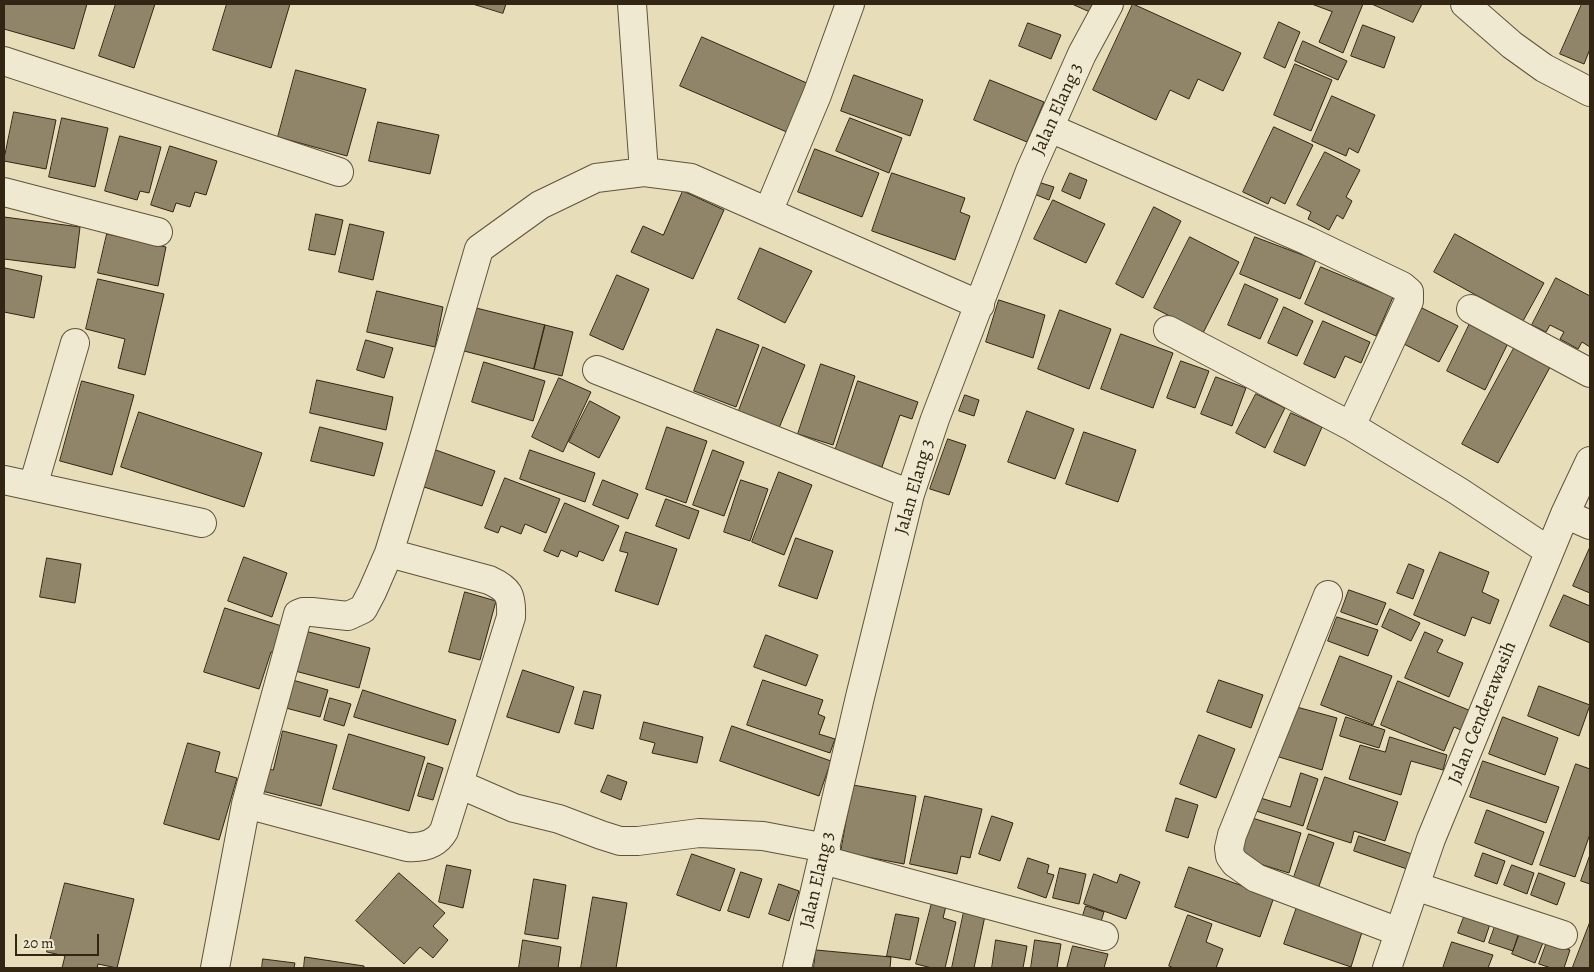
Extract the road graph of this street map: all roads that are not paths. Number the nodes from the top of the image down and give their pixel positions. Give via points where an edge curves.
1 (632, 4) edge
2 (850, 4) edge
3 (1465, 4) edge
4 (1103, 15) edge
5 (4, 61) edge
6 (1590, 92) edge
7 (1050, 128) junction
8 (339, 172) dead end
9 (644, 172) junction
10 (4, 192) edge
11 (768, 212) junction
12 (158, 232) dead end
13 (980, 305) junction
14 (1471, 308) dead end
15 (1168, 330) dead end
16 (75, 343) dead end
17 (597, 370) dead end
18 (1590, 373) edge
19 (1351, 426) junction
20 (1590, 461) edge
21 (4, 480) edge
22 (33, 486) junction
23 (910, 494) junction
24 (1565, 514) junction
25 (202, 524) dead end
26 (1590, 525) edge
27 (1549, 551) junction
28 (389, 553) junction
29 (1328, 595) dead end
30 (459, 784) junction
31 (246, 804) junction
32 (824, 854) junction
33 (1415, 886) junction
34 (1398, 932) junction
35 (1563, 935) dead end
36 (1104, 936) dead end
37 (216, 968) edge
38 (797, 968) edge
39 (1387, 968) edge

1 - 9 street
2 - 11 street via 817,95
3 - 6 street via 1544,68
4 - 7 street, Jalan Elang 3
5 - 8 street
7 - 13 street, Jalan Elang 3 via 1030,170
7 - 19 street via 1308,241 1409,292 1409,301
9 - 11 street via 691,178
9 - 28 street via 596,178 540,205 479,249
10 - 12 street
11 - 13 street
13 - 23 street, Jalan Elang 3 via 935,419
14 - 18 street
15 - 19 street
16 - 22 street
17 - 23 street
19 - 27 street via 1458,490
20 - 24 street, Jalan Cenderawasih
21 - 22 street
22 - 25 street
23 - 32 street, Jalan Elang 3
24 - 26 street
24 - 27 street, Jalan Cenderawasih
27 - 33 street, Jalan Cenderawasih via 1431,838
28 - 30 street via 489,580 502,585 509,593 511,617
28 - 31 street via 363,609 348,616 312,612 298,614
29 - 34 street via 1232,835 1230,856 1256,878
30 - 31 street via 444,831 438,840 419,848
30 - 32 street via 514,808 559,819 620,841 699,833 763,836
31 - 37 street
32 - 36 street
32 - 38 street, Jalan Elang 3
33 - 34 street, Jalan Cenderawasih
33 - 35 street
34 - 39 street, Jalan Cenderawasih

